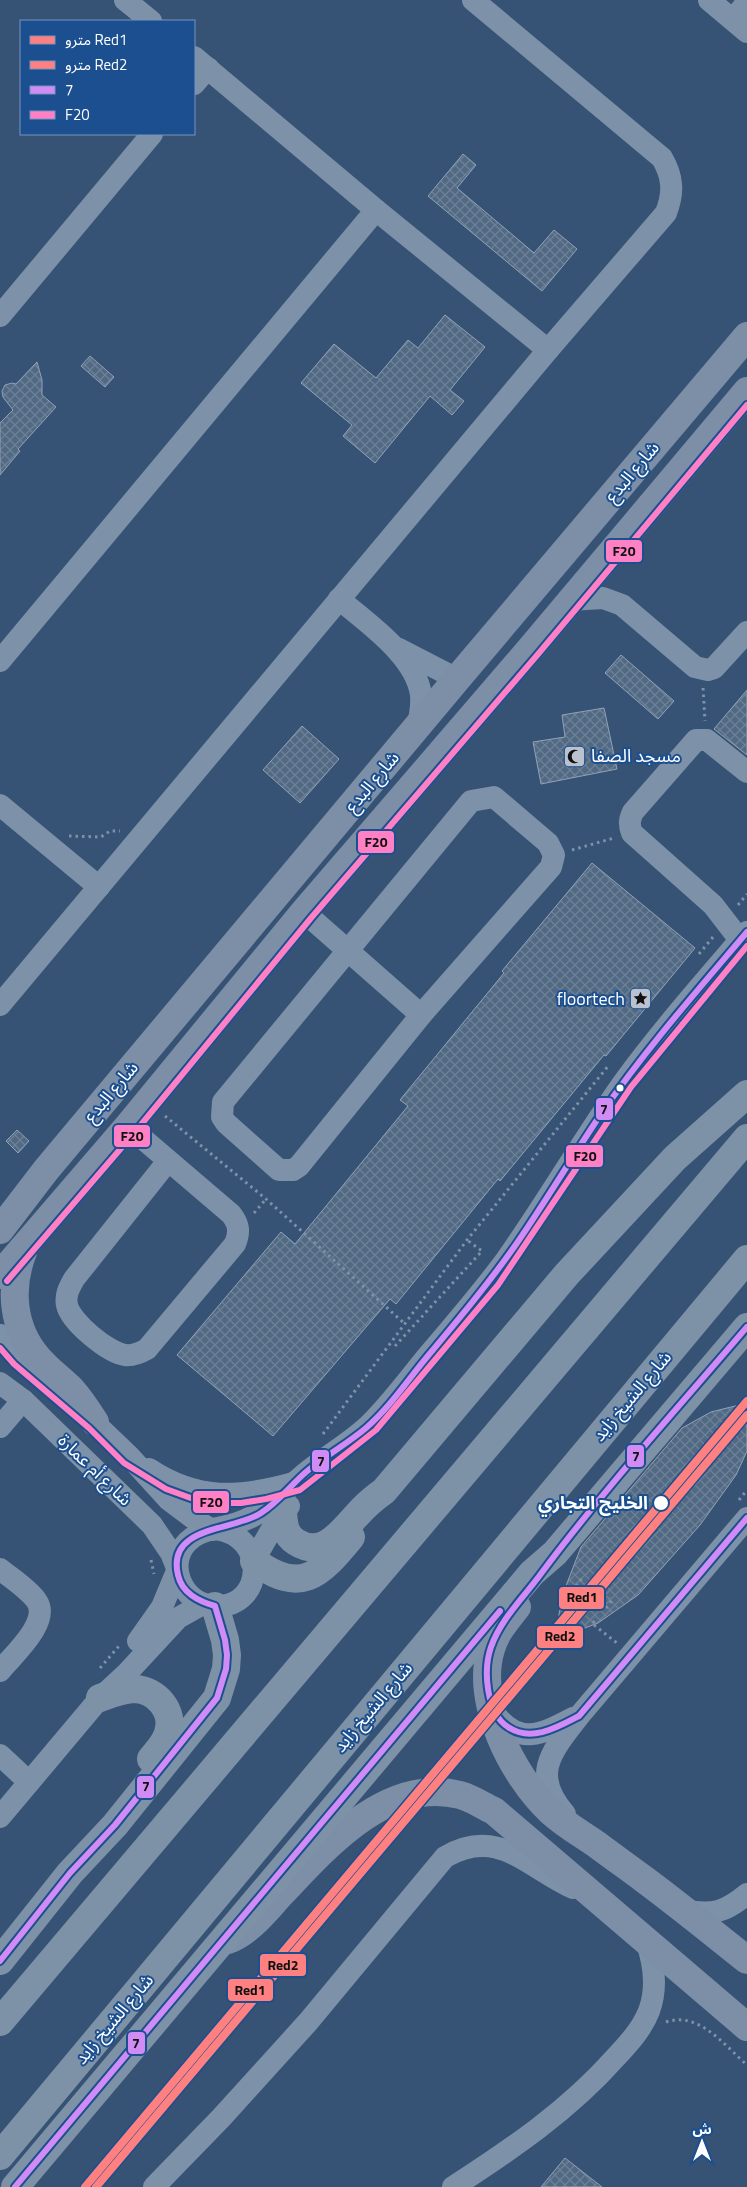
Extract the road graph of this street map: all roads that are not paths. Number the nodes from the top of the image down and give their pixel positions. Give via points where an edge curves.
1 (125, 0) edge
2 (473, 0) edge
3 (747, 2) edge
4 (727, 12) edge
5 (150, 20) edge
6 (198, 70) edge
7 (151, 135) edge
8 (376, 210) junction
9 (0, 316) edge
10 (747, 336) edge
11 (548, 350) junction
12 (747, 391) edge
13 (339, 599) junction
14 (570, 600) junction
15 (747, 632) edge
16 (392, 645) junction
17 (0, 661) edge
18 (457, 678) junction
19 (418, 726) junction
20 (747, 772) edge
21 (412, 784) junction
22 (0, 805) edge
23 (99, 887) junction
24 (304, 912) junction
25 (743, 936) edge
26 (349, 951) junction
27 (0, 1005) edge
28 (421, 1015) junction
29 (747, 1094) edge
30 (128, 1126) junction
31 (747, 1138) edge
32 (168, 1161) junction
33 (46, 1170) junction
34 (0, 1212) edge
35 (0, 1230) edge
36 (29, 1240) junction
37 (747, 1259) edge
38 (0, 1275) edge
39 (747, 1327) edge
40 (0, 1335) edge
41 (0, 1382) edge
42 (23, 1400) junction
43 (95, 1422) junction
44 (0, 1427) edge
45 (323, 1449) junction
46 (130, 1456) junction
47 (296, 1482) junction
48 (384, 1491) junction
49 (283, 1512) junction
50 (747, 1518) edge
51 (214, 1530) junction
52 (555, 1553) junction
53 (254, 1560) junction
54 (0, 1569) edge
55 (177, 1570) junction
56 (209, 1605) junction
57 (0, 1671) edge
58 (100, 1698) junction
59 (492, 1710) junction
60 (579, 1716) junction
61 (0, 1755) edge
62 (29, 1782) junction
63 (0, 1816) edge
64 (115, 1825) junction
65 (594, 1843) junction
66 (747, 1894) edge
67 (594, 1897) junction
68 (686, 1911) junction
69 (646, 1940) junction
70 (222, 1942) junction
71 (747, 1960) edge
72 (0, 1961) edge
73 (0, 2022) edge
74 (747, 2027) edge
75 (0, 2156) edge
76 (15, 2187) edge
77 (154, 2187) edge
78 (453, 2187) edge

1 - 5 street
2 - 11 street via 662,158 672,184 666,213
3 - 4 street
6 - 8 street
7 - 9 street
8 - 11 street
8 - 17 street
10 - 18 main road, شارع البدع
11 - 13 street
12 - 14 main road, شارع البدع
13 - 16 street
13 - 23 street
14 - 15 street via 603,598 622,605 701,670 714,668
14 - 21 main road, شارع البدع
16 - 18 street
16 - 19 street via 409,666 418,685 421,706
18 - 19 main road, شارع البدع
18 - 21 main road via 466,691 464,702 417,762
19 - 33 main road, شارع البدع
20 - 25 street via 707,740 701,738 692,742 632,812 629,826 632,833
21 - 24 main road, شارع البدع
22 - 23 street
23 - 27 street
24 - 26 street
24 - 30 main road, شارع البدع
25 - 45 street via 624,1082 491,1279 382,1412 357,1436
26 - 28 street
26 - 28 street via 223,1102 222,1117 250,1146 279,1170 293,1170 299,1166
26 - 28 street via 471,801 494,798 548,843 554,854 552,867
29 - 48 highway via 675,1158 567,1274
30 - 32 street
30 - 36 main road, شارع البدع
31 - 73 highway
32 - 32 street via 232,1214 238,1225 238,1237 147,1348 131,1356 122,1355 94,1338 72,1317 66,1298 74,1279
33 - 34 main road
33 - 35 main road, شارع البدع
36 - 38 main road, شارع البدع
36 - 43 main road via 14,1284 16,1316 21,1332 39,1359 73,1392
37 - 75 highway, شارع الشيخ زايد
39 - 52 highway
40 - 43 street, شارع أم عمارة via 20,1358
41 - 42 street, شارع أم عمارة
42 - 44 street
42 - 55 street, شارع أم عمارة via 152,1524
43 - 46 street, شارع أم عمارة
45 - 47 street
45 - 49 street via 313,1478
46 - 47 street via 170,1481 201,1492 240,1494
46 - 51 street, شارع أم عمارة via 169,1500
47 - 51 street via 269,1508 253,1518
48 - 49 highway via 337,1538 317,1548 303,1546 288,1537
48 - 53 highway via 364,1522 320,1571 294,1579 280,1577
49 - 53 street
50 - 60 street
51 - 53 street via 224,1530 240,1538
51 - 55 street via 191,1538 181,1552
52 - 59 main road via 493,1642 488,1662
52 - 70 highway via 532,1573
53 - 56 street via 252,1583 245,1593 232,1603
54 - 57 street via 35,1599 40,1617 36,1628
55 - 56 street via 185,1592
55 - 58 street via 152,1624 117,1668
56 - 58 street via 178,1618
56 - 64 highway via 225,1640 226,1670 217,1698
58 - 62 street
58 - 64 highway via 124,1690 147,1692 165,1707 170,1718 165,1741 124,1793
59 - 60 street via 506,1726 531,1734 546,1732
59 - 65 main road via 503,1742 526,1784 563,1822
60 - 65 street via 554,1748 549,1759 547,1783 558,1805
61 - 62 street
62 - 63 street
64 - 72 highway via 70,1873
65 - 68 main road
66 - 68 street via 722,1911
67 - 69 main road
67 - 70 main road via 494,1812 462,1795 429,1792 405,1796 362,1818 335,1838 250,1926
67 - 77 street via 554,1879 502,1848 473,1845 445,1857 302,2028
68 - 71 main road
69 - 74 main road
69 - 78 street via 653,1966 654,1992 642,2026 609,2066 566,2107 519,2144
70 - 76 highway

